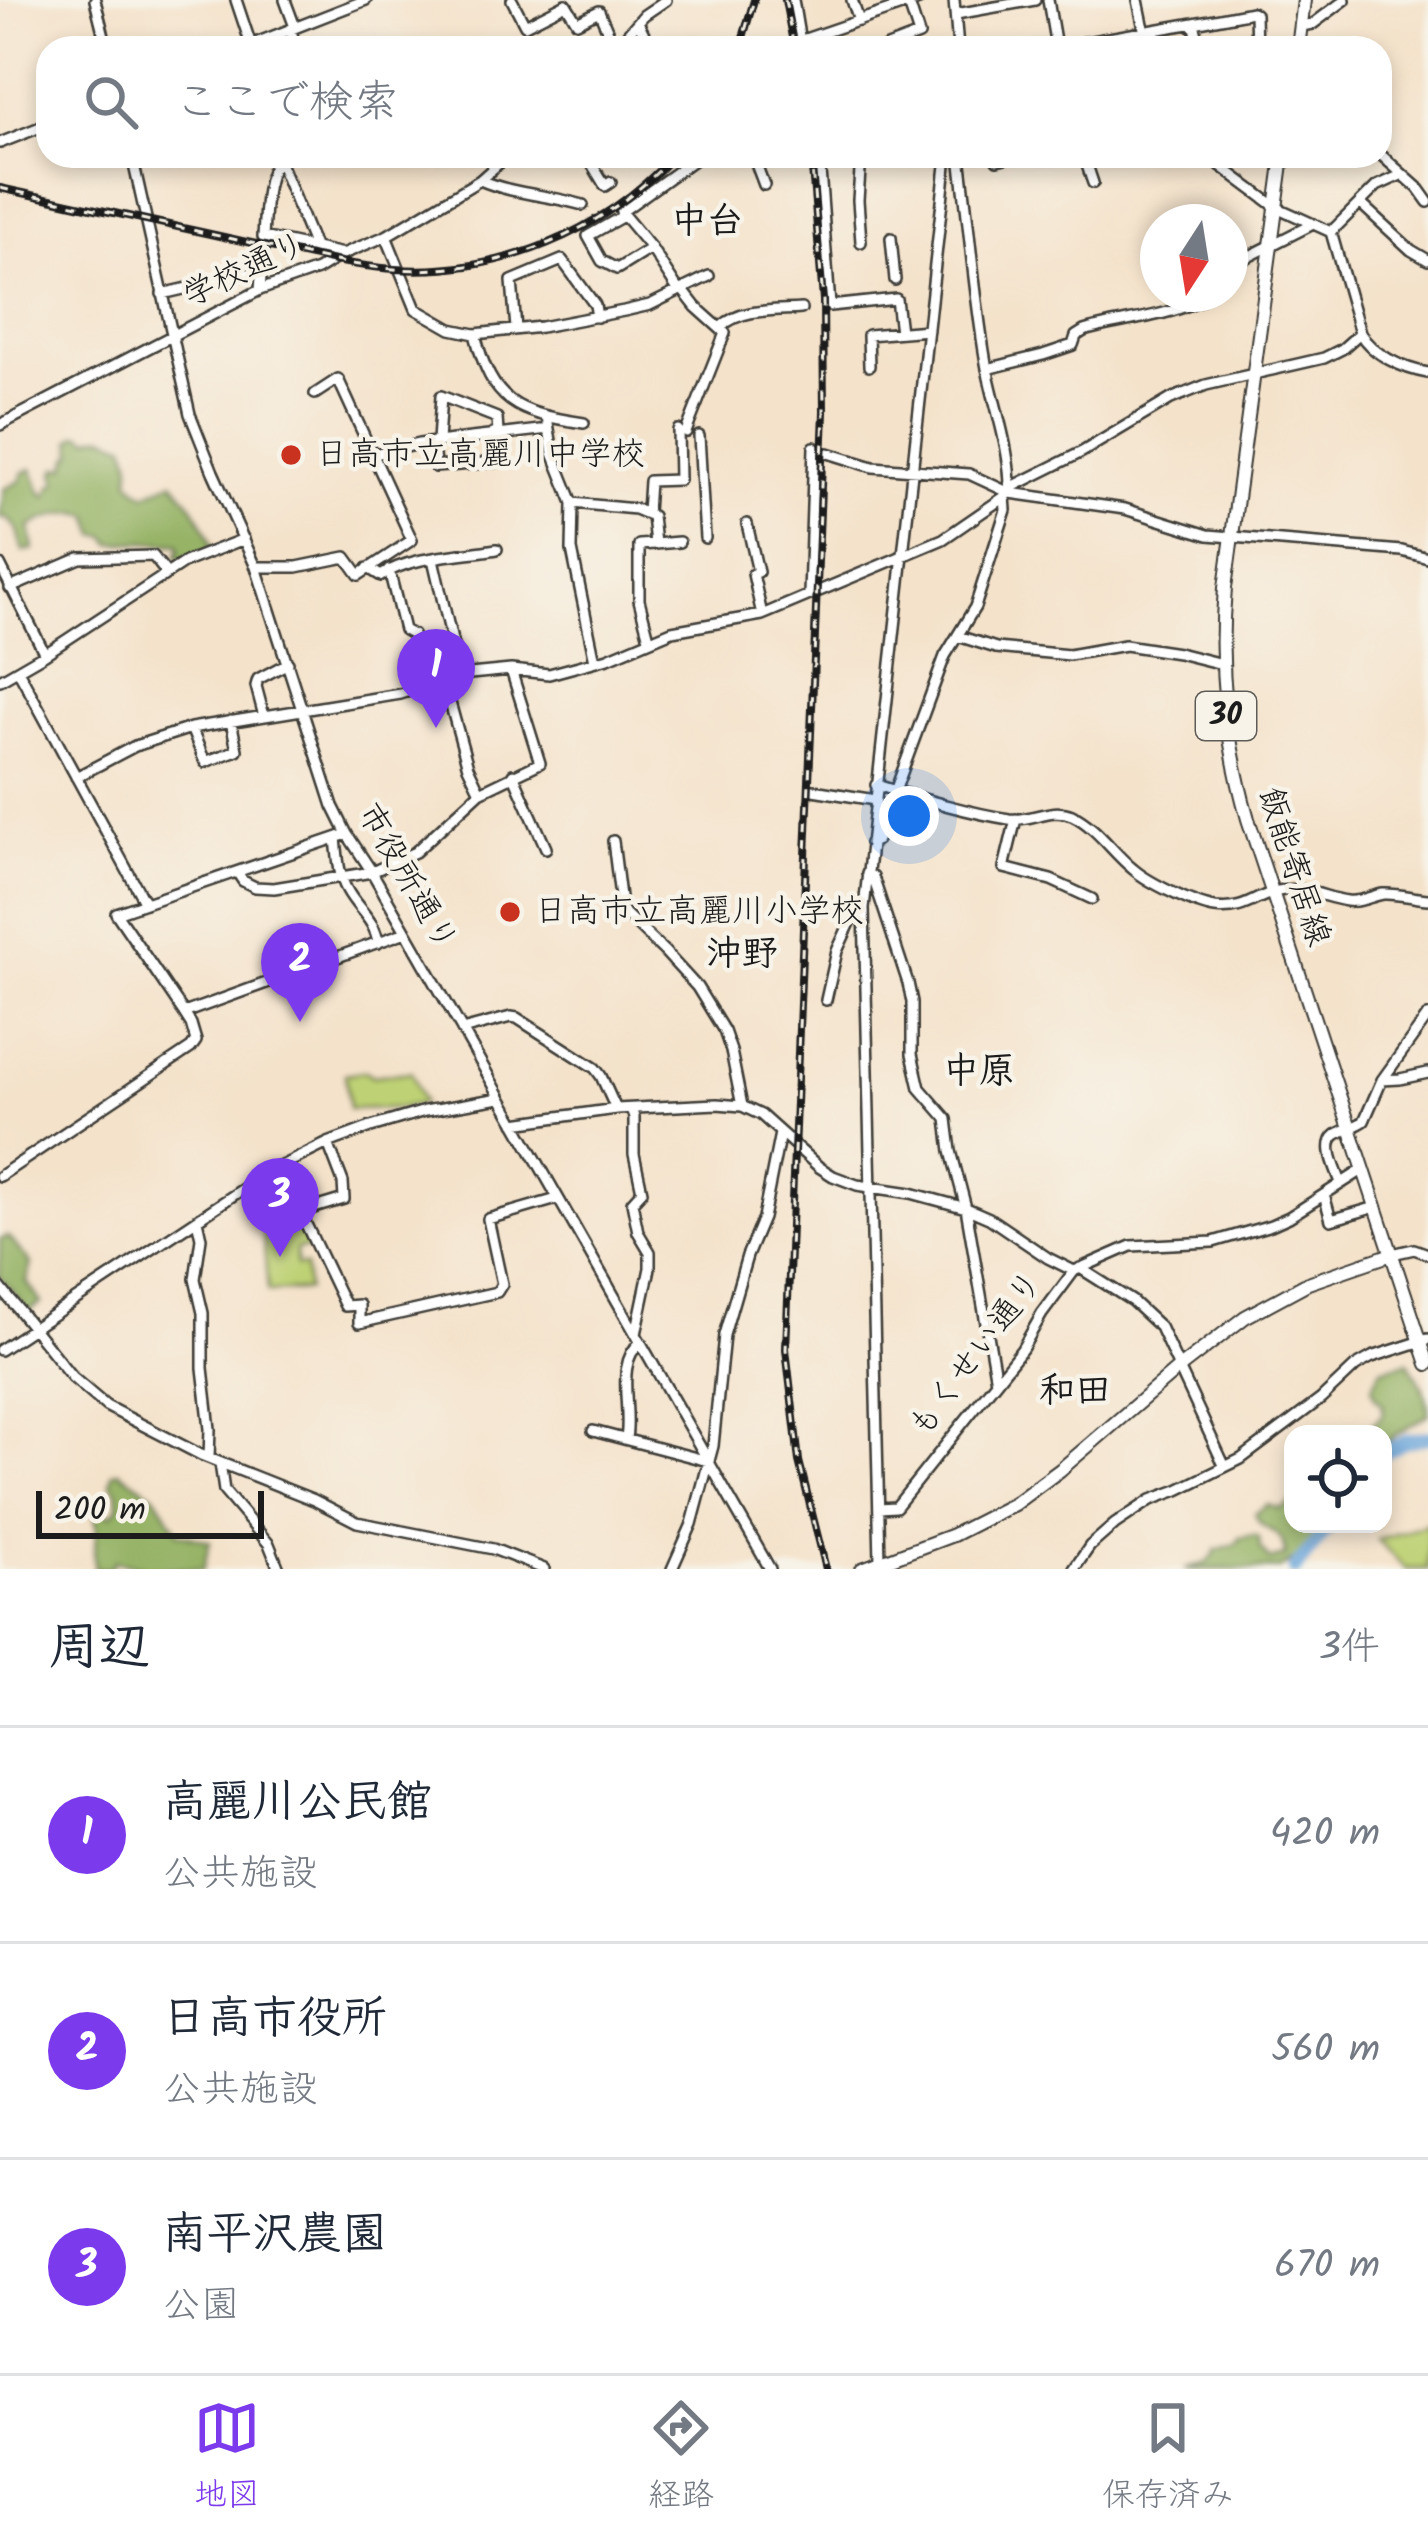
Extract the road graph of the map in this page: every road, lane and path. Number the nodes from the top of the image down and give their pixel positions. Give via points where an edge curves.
1 (95, 0) edge
2 (236, 0) edge
3 (285, 0) edge
4 (366, 0) edge
5 (512, 0) edge
6 (666, 0) edge
7 (793, 0) edge
8 (852, 0) edge
9 (954, 0) edge
10 (1035, 0) edge
11 (1048, 0) edge
12 (1138, 0) edge
13 (1304, 0) edge
14 (1343, 0) edge
15 (914, 2) edge
16 (1000, 3) edge
17 (893, 4) edge
18 (339, 5) edge
19 (956, 14) junction
20 (859, 21) junction
21 (638, 22) junction
22 (1194, 23) junction
23 (1301, 26) junction
24 (293, 28) junction
25 (1145, 32) junction
26 (104, 36) edge
27 (245, 36) edge
28 (273, 36) edge
29 (294, 36) edge
30 (609, 36) edge
31 (626, 36) edge
32 (645, 36) edge
33 (799, 36) edge
34 (821, 36) edge
35 (916, 36) edge
36 (957, 36) edge
37 (1052, 36) edge
38 (1127, 36) edge
39 (1146, 36) edge
40 (1198, 36) edge
41 (1256, 36) edge
42 (1298, 36) edge
43 (36, 129) edge
44 (0, 143) edge
45 (1392, 166) edge
46 (136, 168) edge
47 (272, 168) edge
48 (283, 168) edge
49 (493, 168) edge
50 (590, 168) edge
51 (683, 168) edge
52 (758, 168) edge
53 (820, 168) edge
54 (860, 168) edge
55 (946, 168) edge
56 (961, 168) edge
57 (1088, 168) edge
58 (1224, 168) edge
59 (1281, 168) edge
60 (1401, 175) junction
61 (480, 180) junction
62 (611, 182) dead end
63 (1093, 183) dead end
64 (764, 184) dead end
65 (1428, 202) edge
66 (1361, 204) junction
67 (583, 205) dead end
68 (1276, 206) junction
69 (623, 216) junction
70 (1313, 224) junction
71 (1331, 232) junction
72 (386, 236) junction
73 (891, 238) dead end
74 (861, 242) dead end
75 (1271, 246) junction
76 (651, 248) junction
77 (315, 249) junction
78 (262, 251) dead end
79 (343, 254) junction
80 (1248, 257) edge
81 (1428, 260) edge
82 (261, 271) junction
83 (709, 276) dead end
84 (895, 280) dead end
85 (680, 289) junction
86 (260, 290) junction
87 (162, 294) junction
88 (801, 309) dead end
89 (1159, 312) edge
90 (597, 316) junction
91 (721, 328) junction
92 (516, 329) junction
93 (928, 330) junction
94 (900, 332) junction
95 (1360, 333) junction
96 (475, 334) junction
97 (171, 335) junction
98 (869, 366) dead end
99 (987, 369) junction
100 (1254, 373) junction
101 (1428, 373) edge
102 (314, 394) dead end
103 (547, 417) junction
104 (584, 423) dead end
105 (0, 425) edge
106 (549, 429) junction
107 (496, 434) junction
108 (699, 436) dead end
109 (435, 442) junction
110 (814, 447) dead end
111 (829, 453) dead end
112 (374, 454) junction
113 (912, 471) junction
114 (1008, 492) junction
115 (573, 503) junction
116 (647, 512) junction
117 (747, 524) dead end
118 (1232, 537) junction
119 (244, 538) junction
120 (705, 538) dead end
121 (680, 542) dead end
122 (655, 544) junction
123 (497, 549) dead end
124 (903, 556) junction
125 (1428, 557) edge
126 (433, 559) junction
127 (0, 565) edge
128 (256, 567) junction
129 (368, 568) junction
130 (389, 571) junction
131 (167, 574) junction
132 (10, 588) junction
133 (809, 594) junction
134 (762, 614) junction
135 (958, 636) junction
136 (650, 638) junction
137 (45, 654) junction
138 (595, 661) junction
139 (288, 663) junction
140 (1222, 664) junction
141 (18, 670) junction
142 (511, 670) junction
143 (460, 675) junction
144 (0, 680) edge
145 (429, 684) junction
146 (303, 710) junction
147 (264, 716) junction
148 (231, 721) junction
149 (191, 728) junction
150 (513, 774) junction
151 (76, 777) junction
152 (876, 785) junction
153 (813, 790) dead end
154 (894, 790) junction
155 (480, 792) junction
156 (875, 800) junction
157 (1016, 819) junction
158 (342, 836) junction
159 (613, 841) dead end
160 (870, 843) junction
161 (546, 848) dead end
162 (237, 872) junction
163 (372, 872) junction
164 (867, 874) junction
165 (341, 876) junction
166 (1272, 892) junction
167 (1092, 898) dead end
168 (1428, 899) edge
169 (145, 903) junction
170 (864, 908) junction
171 (406, 932) junction
172 (378, 944) junction
173 (826, 1000) dead end
174 (184, 1013) junction
175 (1428, 1016) edge
176 (462, 1030) junction
177 (1428, 1072) edge
178 (1382, 1080) junction
179 (500, 1098) junction
180 (742, 1106) junction
181 (631, 1108) junction
182 (616, 1109) junction
183 (515, 1123) junction
184 (1351, 1130) junction
185 (780, 1133) junction
186 (328, 1143) junction
187 (1364, 1169) junction
188 (0, 1176) edge
189 (1341, 1183) junction
190 (872, 1186) junction
191 (1324, 1195) junction
192 (557, 1199) junction
193 (1376, 1207) junction
194 (966, 1208) junction
195 (197, 1220) junction
196 (1392, 1254) junction
197 (1428, 1254) edge
198 (1077, 1270) junction
199 (0, 1287) edge
200 (32, 1329) junction
201 (639, 1338) junction
202 (1424, 1340) edge
203 (0, 1350) edge
204 (1428, 1364) edge
205 (1179, 1368) junction
206 (996, 1381) junction
207 (593, 1431) dead end
208 (626, 1438) junction
209 (214, 1461) junction
210 (708, 1461) junction
211 (1226, 1468) junction
212 (879, 1508) junction
213 (880, 1565) edge
214 (279, 1569) edge
215 (544, 1569) edge
216 (672, 1569) edge
217 (770, 1569) edge
218 (862, 1569) edge
219 (1074, 1569) edge

1 - 26 street
2 - 27 street
3 - 24 street
4 - 18 street
5 - 30 street via 525,25 566,4 577,22 598,11
6 - 21 street
7 - 33 street
8 - 20 street
9 - 19 street
10 - 16 street
11 - 37 street
12 - 25 street
13 - 23 main road
14 - 23 street
15 - 17 street
15 - 35 street
16 - 19 street
17 - 20 street
18 - 24 street
19 - 36 street
20 - 34 street
21 - 31 street
21 - 32 street
22 - 25 street
22 - 40 street
22 - 41 street via 1252,12
23 - 42 main road
24 - 28 street
24 - 29 street
25 - 38 street
25 - 39 street
43 - 44 street
45 - 60 street
46 - 87 street, 市役所通り
47 - 77 street via 262,237
48 - 77 street
49 - 61 street, 学校通り
50 - 62 street via 605,186
51 - 69 street
52 - 64 street
53 - 94 street via 830,306 896,299
54 - 74 street
55 - 93 street
56 - 99 street
57 - 63 street
58 - 68 street
59 - 68 main road, 飯能寄居線 / 30
60 - 65 street
60 - 66 street
61 - 67 street
61 - 72 street, 学校通り
66 - 71 street
66 - 81 street
68 - 70 street
68 - 75 main road, 飯能寄居線 / 30
69 - 76 street
69 - 76 street via 588,236 602,262 617,269
70 - 71 street
70 - 75 street
71 - 95 street
72 - 79 street, 学校通り
72 - 96 street via 416,309
73 - 84 street
75 - 80 street
75 - 100 main road, 飯能寄居線 / 30
76 - 85 street
77 - 79 street
78 - 82 street
79 - 86 street, 学校通り
82 - 86 street
82 - 87 street
83 - 85 street
85 - 90 street
85 - 91 street
86 - 97 street, 学校通り
87 - 97 street, 市役所通り
88 - 91 street via 753,313
89 - 99 street
90 - 92 street
90 - 92 street via 562,260 512,281
91 - 116 street via 682,431 679,480 649,481
92 - 96 street
93 - 94 street
93 - 113 street
94 - 98 street via 868,335
95 - 100 street via 1324,358
95 - 101 street via 1377,352
96 - 103 street via 490,381 513,404
97 - 105 street, 学校通り
97 - 119 street, 市役所通り via 195,427
99 - 114 street via 1009,456
100 - 114 street via 1171,399
100 - 118 main road, 飯能寄居線 / 30
102 - 112 street via 338,380
103 - 104 street
103 - 106 street
106 - 107 street
106 - 115 street
107 - 109 street
107 - 109 street via 496,461 435,467
107 - 109 street via 497,418 441,396
108 - 120 street
109 - 112 street
110 - 133 street
111 - 113 street
112 - 129 street via 412,539
113 - 114 street via 969,474
113 - 124 street
114 - 118 street via 1125,509
114 - 124 street
114 - 135 street via 994,554
115 - 116 street
115 - 138 street via 572,550
116 - 122 street
117 - 134 street
118 - 125 street
118 - 140 main road, 飯能寄居線 / 30
119 - 128 street, 市役所通り
119 - 131 street
121 - 122 street
122 - 136 street via 640,545
123 - 126 street
124 - 133 street
124 - 152 street
126 - 130 street
126 - 143 street
127 - 132 street
128 - 129 street via 346,557 359,575
128 - 139 street, 市役所通り
129 - 130 street via 381,576
130 - 145 street
131 - 132 street via 153,556 80,558
131 - 137 street
132 - 137 street
133 - 134 street
134 - 136 street
135 - 140 street via 1069,655 1125,645
135 - 154 street
136 - 138 street
137 - 141 street
138 - 142 street via 549,674
139 - 146 street, 市役所通り
139 - 147 street via 258,679
140 - 166 main road, 飯能寄居線 / 30 via 1235,770
141 - 144 street
141 - 151 street
142 - 143 street
142 - 150 street via 540,763
143 - 145 street
145 - 146 street
145 - 155 street via 447,692
146 - 147 street
146 - 158 street, 市役所通り
147 - 148 street
148 - 149 street
148 - 149 street via 237,750 205,762
149 - 151 street
150 - 155 street
150 - 161 street
151 - 169 street
152 - 154 street
152 - 156 street
153 - 156 street
154 - 157 street
154 - 160 street
155 - 163 street via 415,852
156 - 160 street
157 - 166 street via 1059,811 1075,817 1148,880 1212,908 1254,904
157 - 167 street via 1004,868
158 - 162 street
158 - 163 street, 市役所通り
158 - 165 street
159 - 180 street via 619,908 697,987 724,1031
160 - 164 street
162 - 165 street via 242,881 274,888
162 - 169 street
163 - 165 street
163 - 171 street, 市役所通り
164 - 170 street
164 - 194 street via 908,982 920,1088 947,1119
165 - 172 street
166 - 168 street via 1350,902 1384,894
166 - 184 main road, 飯能寄居線 / 30
169 - 174 street via 116,913
170 - 173 street via 837,951
170 - 190 street
171 - 172 street
171 - 176 street, 市役所通り
172 - 174 street
174 - 188 street via 196,1041 191,1048
175 - 178 street
176 - 179 street, 市役所通り
176 - 182 street via 514,1017 595,1068
177 - 178 street
178 - 184 street via 1364,1121
179 - 183 street, 市役所通り
179 - 186 street via 425,1111
180 - 181 street
180 - 185 street
181 - 182 street
181 - 201 street via 642,1191 633,1212 650,1268
182 - 183 street
183 - 192 street, 市役所通り
184 - 187 main road, 飯能寄居線 / 30
184 - 189 street via 1330,1145
185 - 190 street via 818,1168
185 - 210 street via 763,1218 724,1336
186 - 192 street via 344,1198 302,1216 345,1306 359,1305 359,1323 497,1292 502,1283 488,1219
186 - 195 street
187 - 189 street, もくせい通り
187 - 193 main road, 飯能寄居線 / 30
189 - 191 street, もくせい通り
190 - 194 street
190 - 212 street
191 - 193 street via 1331,1220
191 - 198 street, もくせい通り via 1230,1239 1130,1246
192 - 201 street, 市役所通り
193 - 196 main road, 飯能寄居線 / 30
194 - 198 street
194 - 206 street
195 - 200 street
195 - 209 street via 195,1279
196 - 197 street
196 - 202 main road, 飯能寄居線 / 30
196 - 205 main road via 1286,1293
198 - 205 street via 1146,1311
198 - 206 street, もくせい通り
199 - 200 street
200 - 203 street
200 - 209 street via 106,1406
201 - 208 street via 626,1374
201 - 210 street, 市役所通り
202 - 204 main road, 飯能寄居線 / 30
202 - 211 street via 1356,1366
205 - 211 street
205 - 213 main road via 1014,1504
206 - 212 street, もくせい通り via 896,1507
207 - 208 street
208 - 210 street
209 - 214 street via 224,1491 269,1544
209 - 215 street via 357,1522
210 - 216 street
210 - 217 street, 市役所通り
211 - 219 street via 1136,1509
212 - 213 street
213 - 218 main road

